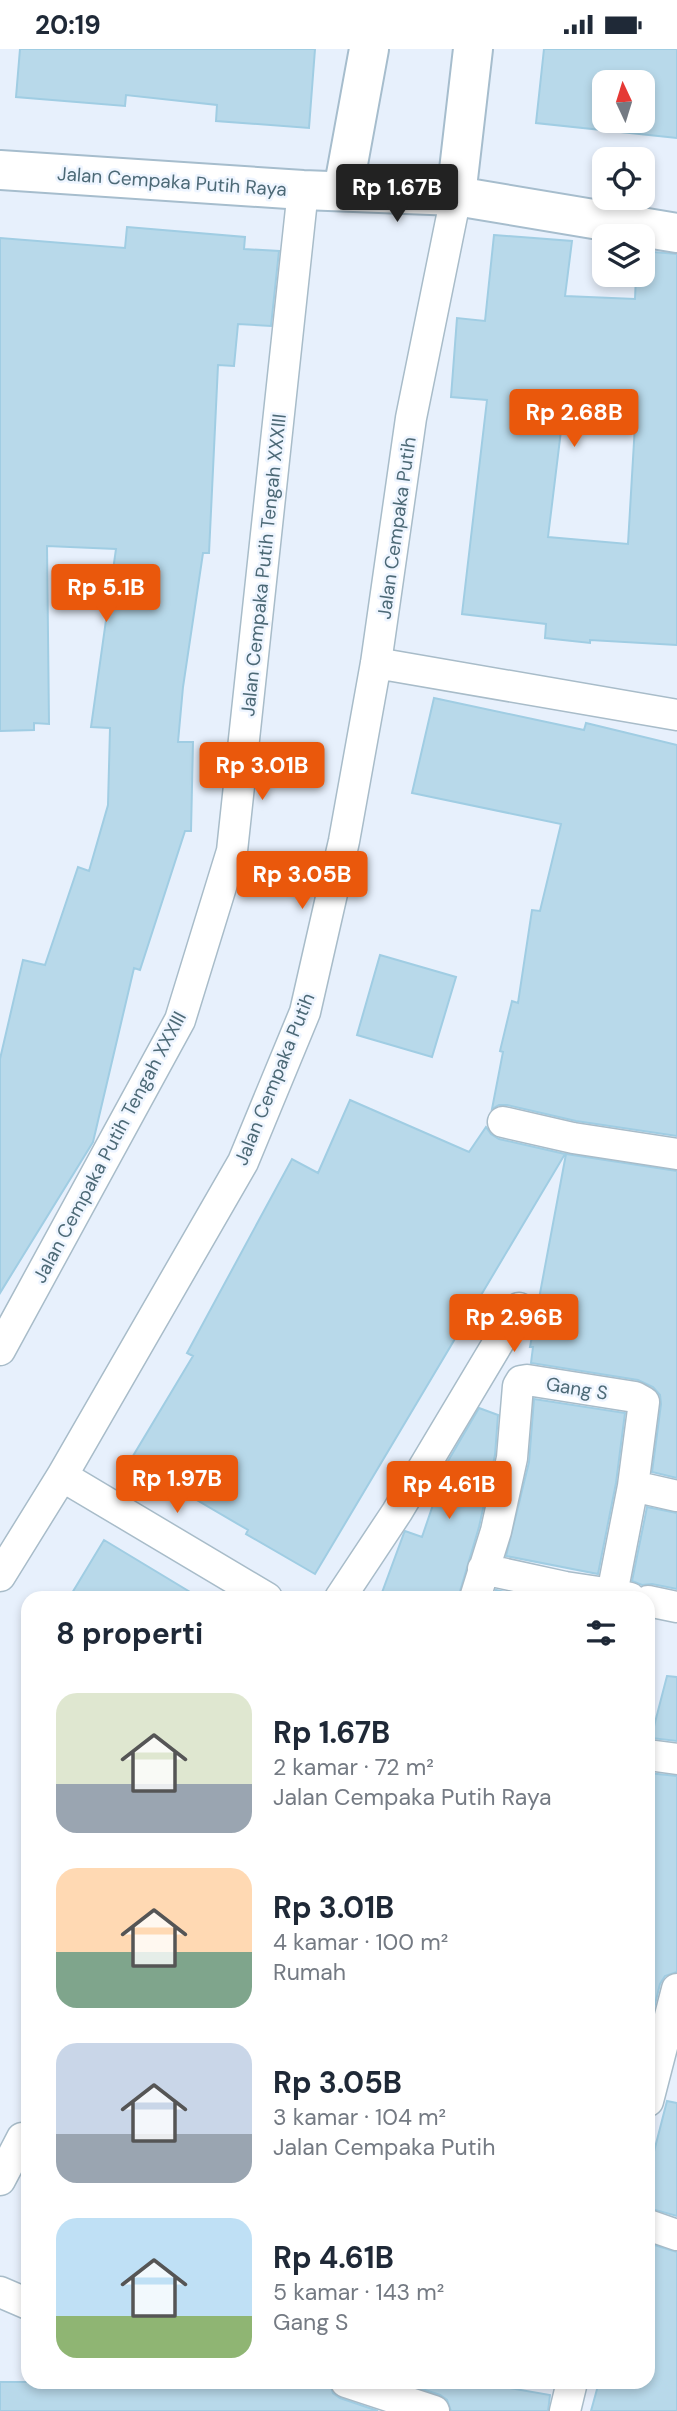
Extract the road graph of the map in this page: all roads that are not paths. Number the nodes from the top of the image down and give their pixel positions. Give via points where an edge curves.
1 (369, 49) edge
2 (473, 49) edge
3 (0, 170) edge
4 (303, 190) junction
5 (350, 192) junction
6 (448, 196) junction
7 (677, 233) edge
8 (376, 663) junction
9 (677, 715) edge
10 (503, 1122) dead end
11 (677, 1154) edge
12 (519, 1308) dead end
13 (0, 1350) edge
14 (484, 1366) junction
15 (518, 1386) junction
16 (62, 1476) junction
17 (633, 1486) junction
18 (677, 1496) edge
19 (482, 1569) junction
20 (0, 1576) edge
21 (255, 1591) edge
22 (345, 1591) edge
23 (477, 1591) edge
24 (590, 1591) edge
25 (622, 1591) edge
26 (655, 1602) edge
27 (677, 1607) edge
28 (655, 1756) edge
29 (677, 1759) edge
30 (677, 1989) edge
31 (667, 2063) edge
32 (655, 2087) edge
33 (21, 2140) edge
34 (0, 2180) edge
35 (655, 2227) edge
36 (677, 2235) edge
37 (0, 2292) edge
38 (21, 2301) edge
39 (367, 2389) edge
40 (570, 2389) edge
41 (435, 2411) edge
42 (565, 2411) edge

1 - 5 street
2 - 6 street
3 - 4 street, Jalan Cempaka Putih Raya
4 - 5 street, Jalan Cempaka Putih Raya
4 - 13 street, Jalan Cempaka Putih Tengah XXXIII via 232,851 180,1020
5 - 6 street, Jalan Cempaka Putih Raya
6 - 7 street, Jalan Cempaka Putih Raya
6 - 8 street, Jalan Cempaka Putih
8 - 9 street
8 - 16 street, Jalan Cempaka Putih via 344,841 305,1012 243,1162
10 - 11 street
12 - 14 street
14 - 15 street
14 - 22 street
15 - 17 street, Gang S via 527,1380 644,1402
15 - 19 street, Gang S via 512,1458 496,1531
16 - 20 street, Jalan Cempaka Putih
16 - 21 street
17 - 18 street
17 - 25 street
19 - 23 street, Gang S
19 - 24 street
26 - 27 street
28 - 29 street
30 - 31 street
31 - 32 street
33 - 34 street
35 - 36 street
37 - 38 street
39 - 41 street
40 - 42 street

